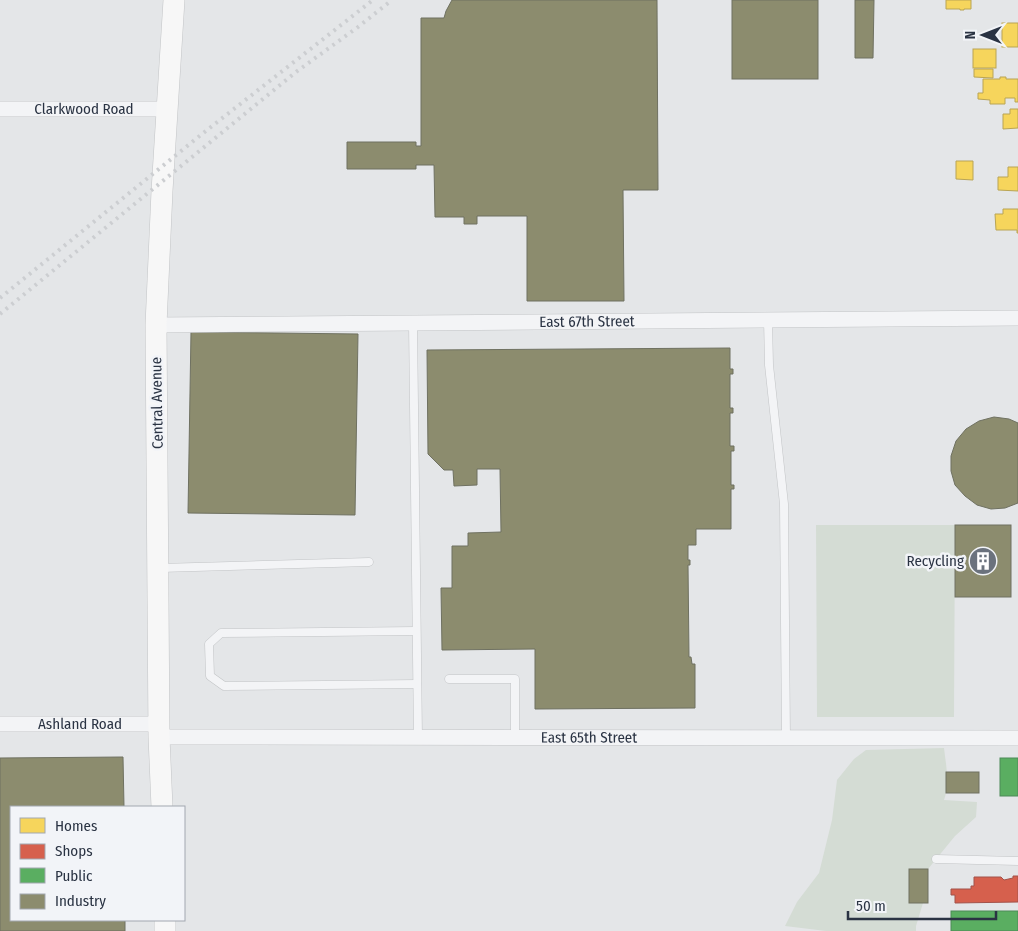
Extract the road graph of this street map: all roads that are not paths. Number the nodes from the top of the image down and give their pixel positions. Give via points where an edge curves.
1 (174, 0) edge
2 (0, 109) edge
3 (167, 109) junction
4 (1018, 318) edge
5 (768, 320) junction
6 (414, 323) junction
7 (156, 325) junction
8 (369, 562) dead end
9 (158, 568) junction
10 (416, 631) junction
11 (449, 679) dead end
12 (417, 684) junction
13 (0, 724) edge
14 (160, 731) junction
15 (418, 738) junction
16 (515, 738) junction
17 (786, 738) junction
18 (1018, 738) edge
19 (162, 806) edge
20 (936, 859) dead end
21 (1018, 861) edge

1 - 3 street, Central Avenue
2 - 3 street, Clarkwood Road
3 - 7 street, Central Avenue
4 - 5 street, East 67th Street
5 - 6 street, East 67th Street
5 - 17 lane via 769,365 784,504
6 - 7 street, East 67th Street
6 - 10 lane
7 - 9 street, Central Avenue
8 - 9 lane
9 - 14 street, Central Avenue
10 - 12 lane
10 - 12 lane via 221,633 210,644 210,676 224,686
11 - 16 lane via 516,679
12 - 15 lane
13 - 14 street, Ashland Road
14 - 15 street, East 65th Street
14 - 19 street, Central Avenue
15 - 16 street, East 65th Street
16 - 17 street, East 65th Street
17 - 18 street, East 65th Street
20 - 21 lane

